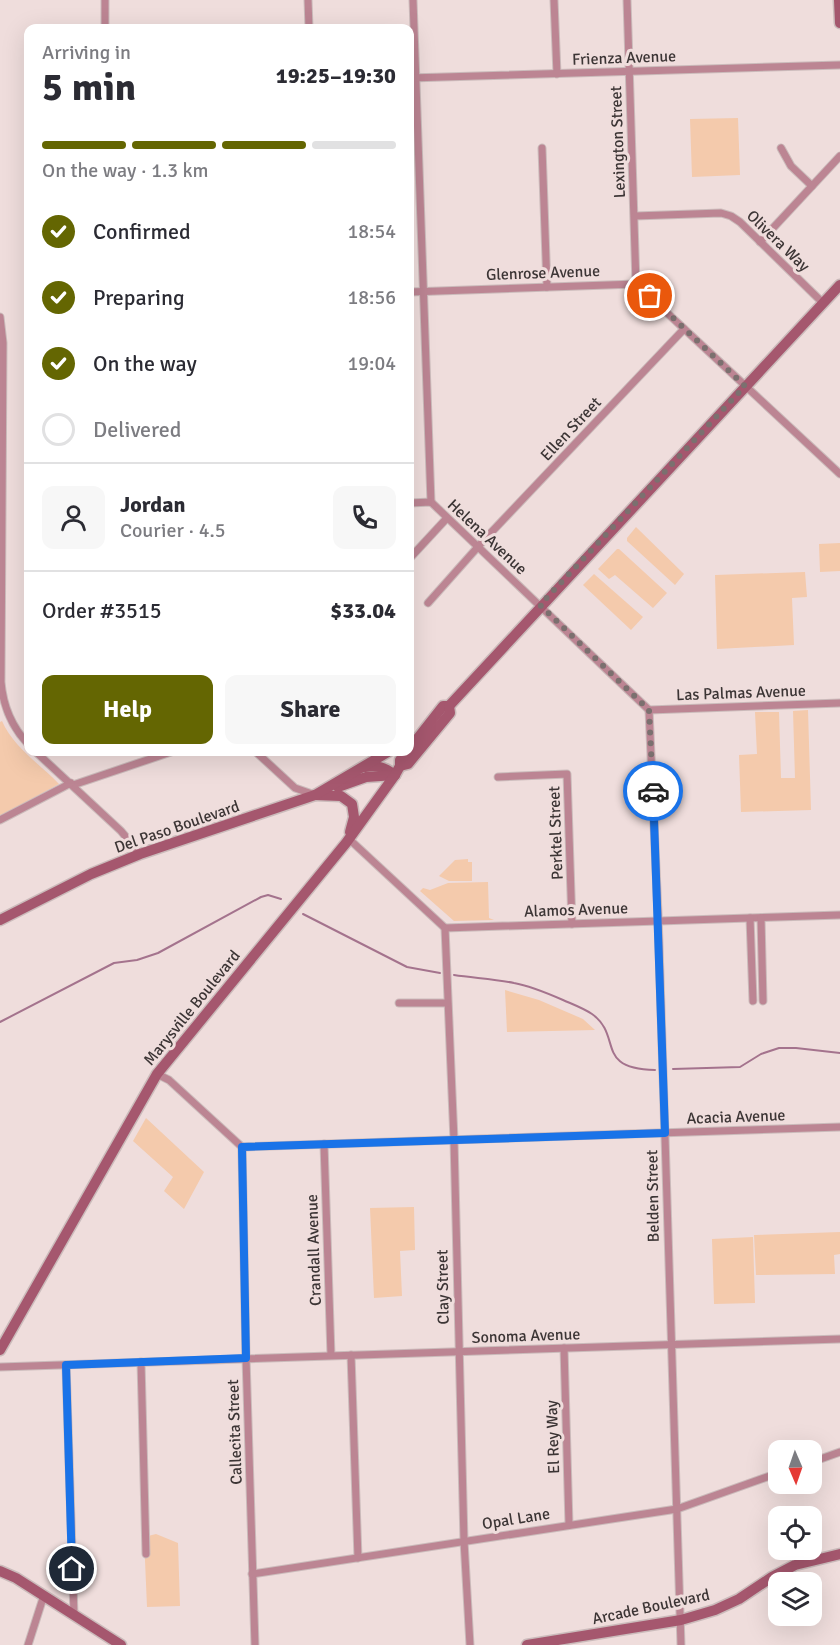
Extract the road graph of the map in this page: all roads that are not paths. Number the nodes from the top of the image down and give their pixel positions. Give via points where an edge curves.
1 (105, 0) edge
2 (308, 0) edge
3 (413, 0) edge
4 (554, 0) edge
5 (627, 0) edge
6 (839, 0) edge
7 (840, 23) edge
8 (105, 24) edge
9 (309, 24) edge
10 (413, 24) edge
11 (840, 65) edge
12 (630, 71) junction
13 (557, 74) junction
14 (414, 78) edge
15 (414, 99) edge
16 (542, 148) dead end
17 (781, 148) dead end
18 (840, 156) edge
19 (812, 186) junction
20 (634, 216) junction
21 (760, 242) junction
22 (636, 284) junction
23 (840, 285) edge
24 (547, 287) junction
25 (423, 291) junction
26 (414, 292) edge
27 (823, 303) junction
28 (0, 317) edge
29 (684, 329) junction
30 (745, 386) junction
31 (840, 474) edge
32 (431, 502) junction
33 (414, 503) edge
34 (447, 518) junction
35 (478, 547) junction
36 (414, 554) edge
37 (428, 603) dead end
38 (540, 605) junction
39 (840, 703) edge
40 (449, 706) junction
41 (649, 710) junction
42 (435, 716) junction
43 (414, 733) edge
44 (24, 739) edge
45 (414, 742) edge
46 (40, 756) edge
47 (159, 756) edge
48 (260, 756) edge
49 (382, 756) edge
50 (403, 756) edge
51 (365, 767) junction
52 (398, 770) junction
53 (498, 777) dead end
54 (72, 784) junction
55 (315, 795) junction
56 (0, 820) edge
57 (349, 839) junction
58 (140, 854) junction
59 (840, 915) edge
60 (750, 918) junction
61 (761, 918) junction
62 (0, 920) edge
63 (658, 921) junction
64 (572, 924) junction
65 (445, 928) junction
66 (752, 990) junction
67 (763, 990) junction
68 (764, 1000) dead end
69 (753, 1001) dead end
70 (399, 1003) dead end
71 (447, 1003) junction
72 (157, 1074) junction
73 (840, 1126) edge
74 (665, 1133) junction
75 (454, 1140) junction
76 (324, 1144) junction
77 (242, 1147) junction
78 (4, 1333) edge
79 (840, 1339) edge
80 (670, 1344) junction
81 (564, 1348) junction
82 (0, 1350) edge
83 (458, 1351) junction
84 (331, 1355) junction
85 (351, 1355) junction
86 (246, 1358) junction
87 (141, 1362) junction
88 (66, 1365) junction
89 (0, 1367) edge
90 (840, 1452) edge
91 (822, 1458) edge
92 (768, 1477) edge
93 (676, 1509) junction
94 (569, 1525) junction
95 (464, 1541) junction
96 (146, 1554) dead end
97 (840, 1554) edge
98 (358, 1558) junction
99 (0, 1571) edge
100 (252, 1574) junction
101 (44, 1595) junction
102 (74, 1615) junction
103 (681, 1620) junction
104 (118, 1644) edge
105 (28, 1645) edge
106 (255, 1645) edge
107 (470, 1645) edge
108 (527, 1645) edge
109 (681, 1645) edge

1 - 8 street
2 - 9 street
3 - 10 street
4 - 13 street
5 - 12 street, Lexington Street
6 - 7 main road
11 - 12 street, Frienza Avenue
12 - 13 street, Frienza Avenue
12 - 20 street, Lexington Street
13 - 14 street, Frienza Avenue
15 - 25 street
16 - 24 street
17 - 19 street via 791,166
18 - 19 street
19 - 21 street
20 - 21 street, Olivera Way via 726,214
20 - 22 street, Lexington Street
21 - 27 street, Olivera Way
22 - 24 street, Glenrose Avenue
22 - 29 street
23 - 27 main road
24 - 25 street, Glenrose Avenue
25 - 26 street, Glenrose Avenue
25 - 32 street
27 - 30 main road
28 - 44 street via 1,682 8,713
29 - 30 street
29 - 35 street, Ellen Street
30 - 31 street
30 - 38 main road
32 - 33 street, Helena Avenue
32 - 34 street, Helena Avenue
34 - 35 street, Helena Avenue
34 - 36 street
35 - 37 street, Ellen Street
35 - 38 street, Helena Avenue
38 - 40 main road
38 - 41 street
39 - 41 street, Las Palmas Avenue
40 - 42 main road, Marysville Boulevard via 443,706
40 - 52 main road, Marysville Boulevard via 450,713 408,764
41 - 63 street, Belden Street
42 - 43 main road
42 - 45 main road, Marysville Boulevard
46 - 54 street
47 - 54 street
48 - 55 street via 295,788
49 - 51 main road, Del Paso Boulevard
50 - 52 main road, Marysville Boulevard
51 - 52 main road
51 - 55 main road, Del Paso Boulevard
52 - 55 main road
52 - 57 main road, Marysville Boulevard
53 - 64 street, Perktel Street via 567,774
54 - 56 street
54 - 58 street via 129,838
55 - 57 main road via 341,796 352,804 354,817
55 - 58 main road, Del Paso Boulevard
57 - 65 street
57 - 72 main road, Marysville Boulevard
58 - 62 main road, Del Paso Boulevard
59 - 61 street, Alamos Avenue
60 - 61 street, Alamos Avenue
60 - 63 street, Alamos Avenue
60 - 66 street
61 - 67 street
63 - 64 street, Alamos Avenue
63 - 74 street, Belden Street
64 - 65 street, Alamos Avenue
65 - 71 street, Clay Street
66 - 67 street
66 - 69 street
67 - 68 street
70 - 71 street
71 - 75 street, Clay Street
72 - 77 street via 169,1080
72 - 78 main road, Marysville Boulevard
73 - 74 street, Acacia Avenue
74 - 75 street, Acacia Avenue
74 - 80 street, Belden Street
75 - 76 street, Acacia Avenue
75 - 83 street, Clay Street
76 - 77 street, Acacia Avenue
76 - 84 street, Crandall Avenue
77 - 86 street, Callecita Street
78 - 82 main road, Marysville Boulevard
79 - 80 street, Sonoma Avenue
80 - 81 street, Sonoma Avenue
80 - 93 street, Belden Street
81 - 83 street, Sonoma Avenue
81 - 94 street, El Rey Way
83 - 85 street, Sonoma Avenue
83 - 95 street, Clay Street
84 - 85 street, Sonoma Avenue
84 - 86 street, Sonoma Avenue
85 - 98 street
86 - 87 street, Sonoma Avenue
86 - 100 street, Callecita Street
87 - 88 street, Sonoma Avenue
87 - 96 street
88 - 89 street, Sonoma Avenue
88 - 102 street
90 - 91 street
92 - 93 street, Opal Lane
93 - 94 street, Opal Lane
93 - 103 street, Belden Street
94 - 95 street, Opal Lane
95 - 98 street, Opal Lane
95 - 107 street, Clay Street
97 - 103 main road, Arcade Boulevard via 795,1565 727,1605
98 - 100 street, Opal Lane
99 - 101 main road
100 - 106 street, Callecita Street
101 - 102 main road
101 - 105 street
102 - 104 main road
103 - 108 main road, Arcade Boulevard
103 - 109 street, Belden Street

